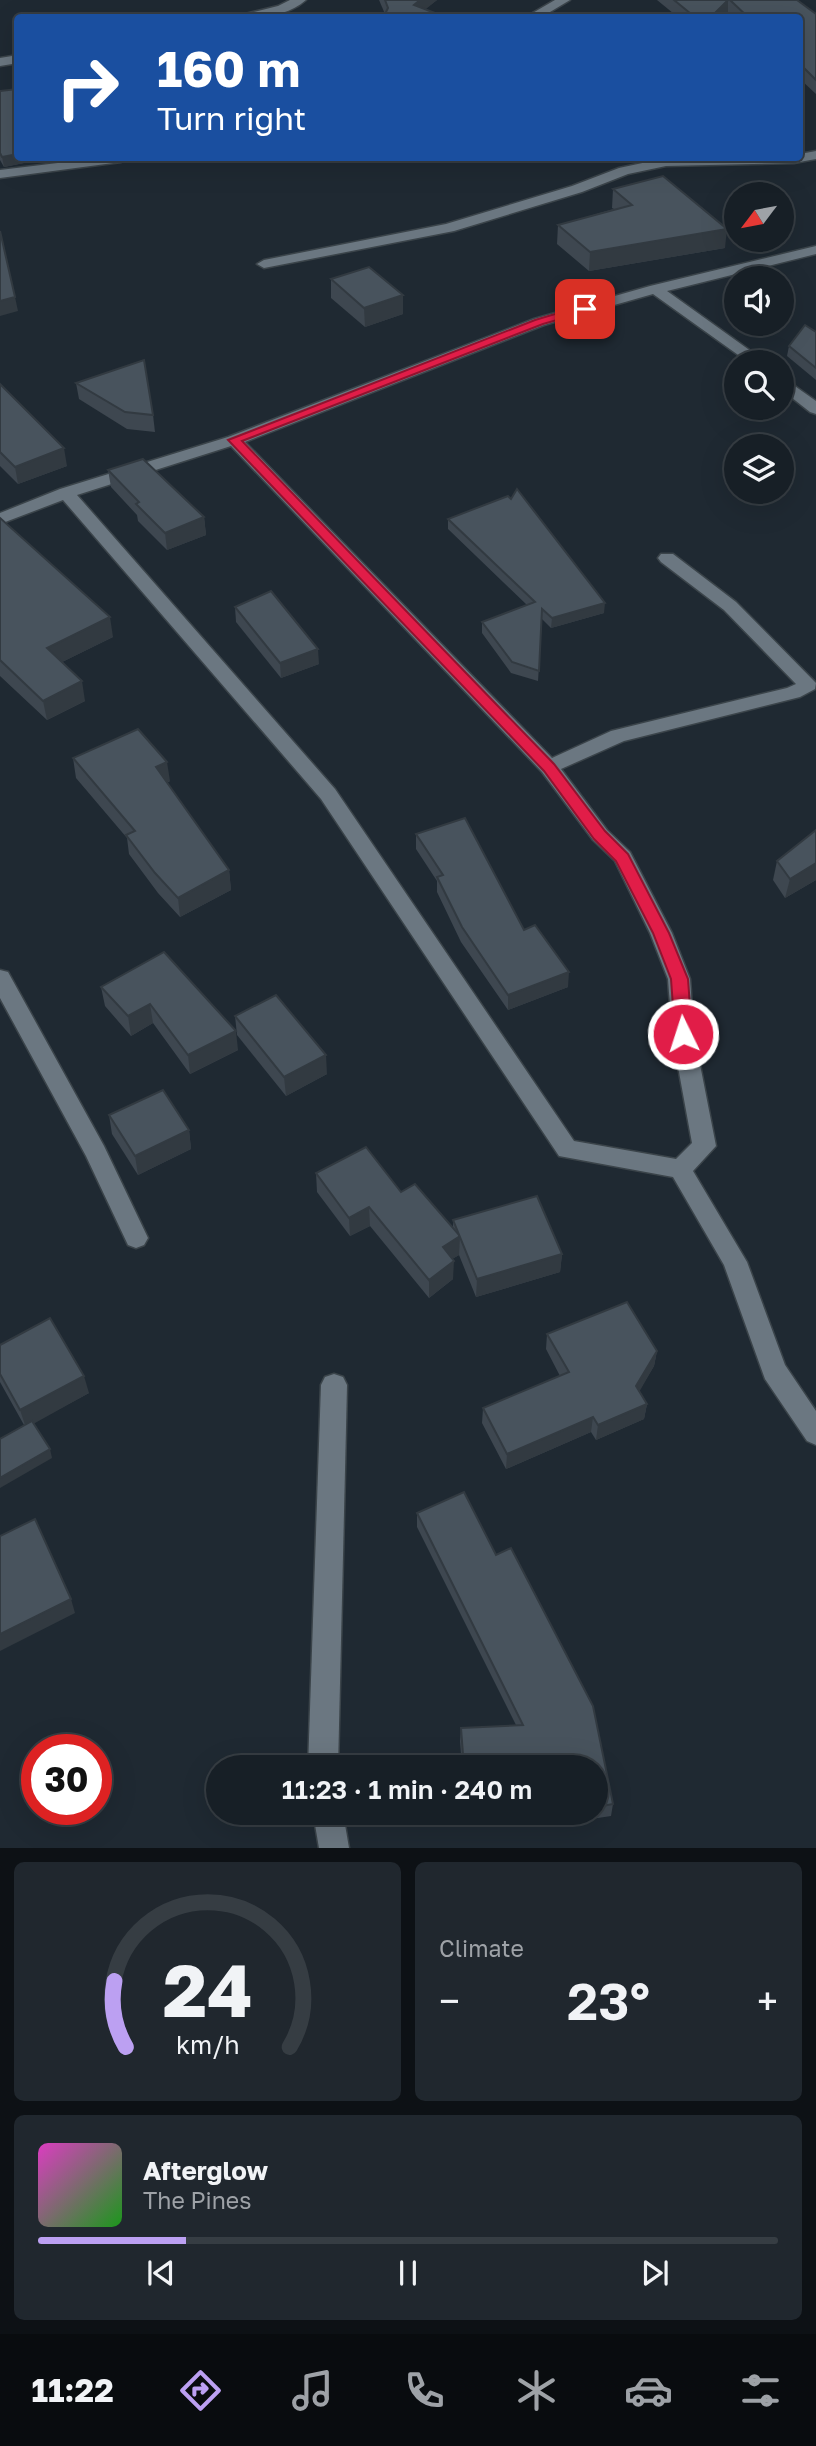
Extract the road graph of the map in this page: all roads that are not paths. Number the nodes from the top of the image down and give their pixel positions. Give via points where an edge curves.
1 (300, 0) edge
2 (564, 0) edge
3 (255, 14) edge
4 (538, 14) edge
5 (103, 161) edge
6 (698, 161) edge
7 (0, 174) edge
8 (816, 250) edge
9 (264, 264) dead end
10 (655, 289) junction
11 (741, 350) edge
12 (794, 391) edge
13 (816, 408) edge
14 (234, 440) junction
15 (66, 493) junction
16 (0, 519) edge
17 (667, 558) dead end
18 (549, 767) junction
19 (0, 978) edge
20 (680, 1169) junction
21 (136, 1238) dead end
22 (334, 1385) dead end
23 (816, 1433) edge
24 (323, 1755) edge
25 (330, 1825) edge
26 (334, 1847) edge

1 - 3 street
2 - 4 street
5 - 7 street
6 - 9 street via 624,171 449,228
8 - 10 street
10 - 11 street
10 - 14 street via 539,322
12 - 13 street
14 - 15 street
14 - 18 street
15 - 16 street
15 - 20 street via 328,794 567,1149
17 - 18 street via 730,606 808,685 793,693 618,736
18 - 20 street via 622,858 679,979 683,1034 704,1146
19 - 21 street via 96,1153
20 - 23 street via 735,1262 774,1371
22 - 24 street
25 - 26 street

